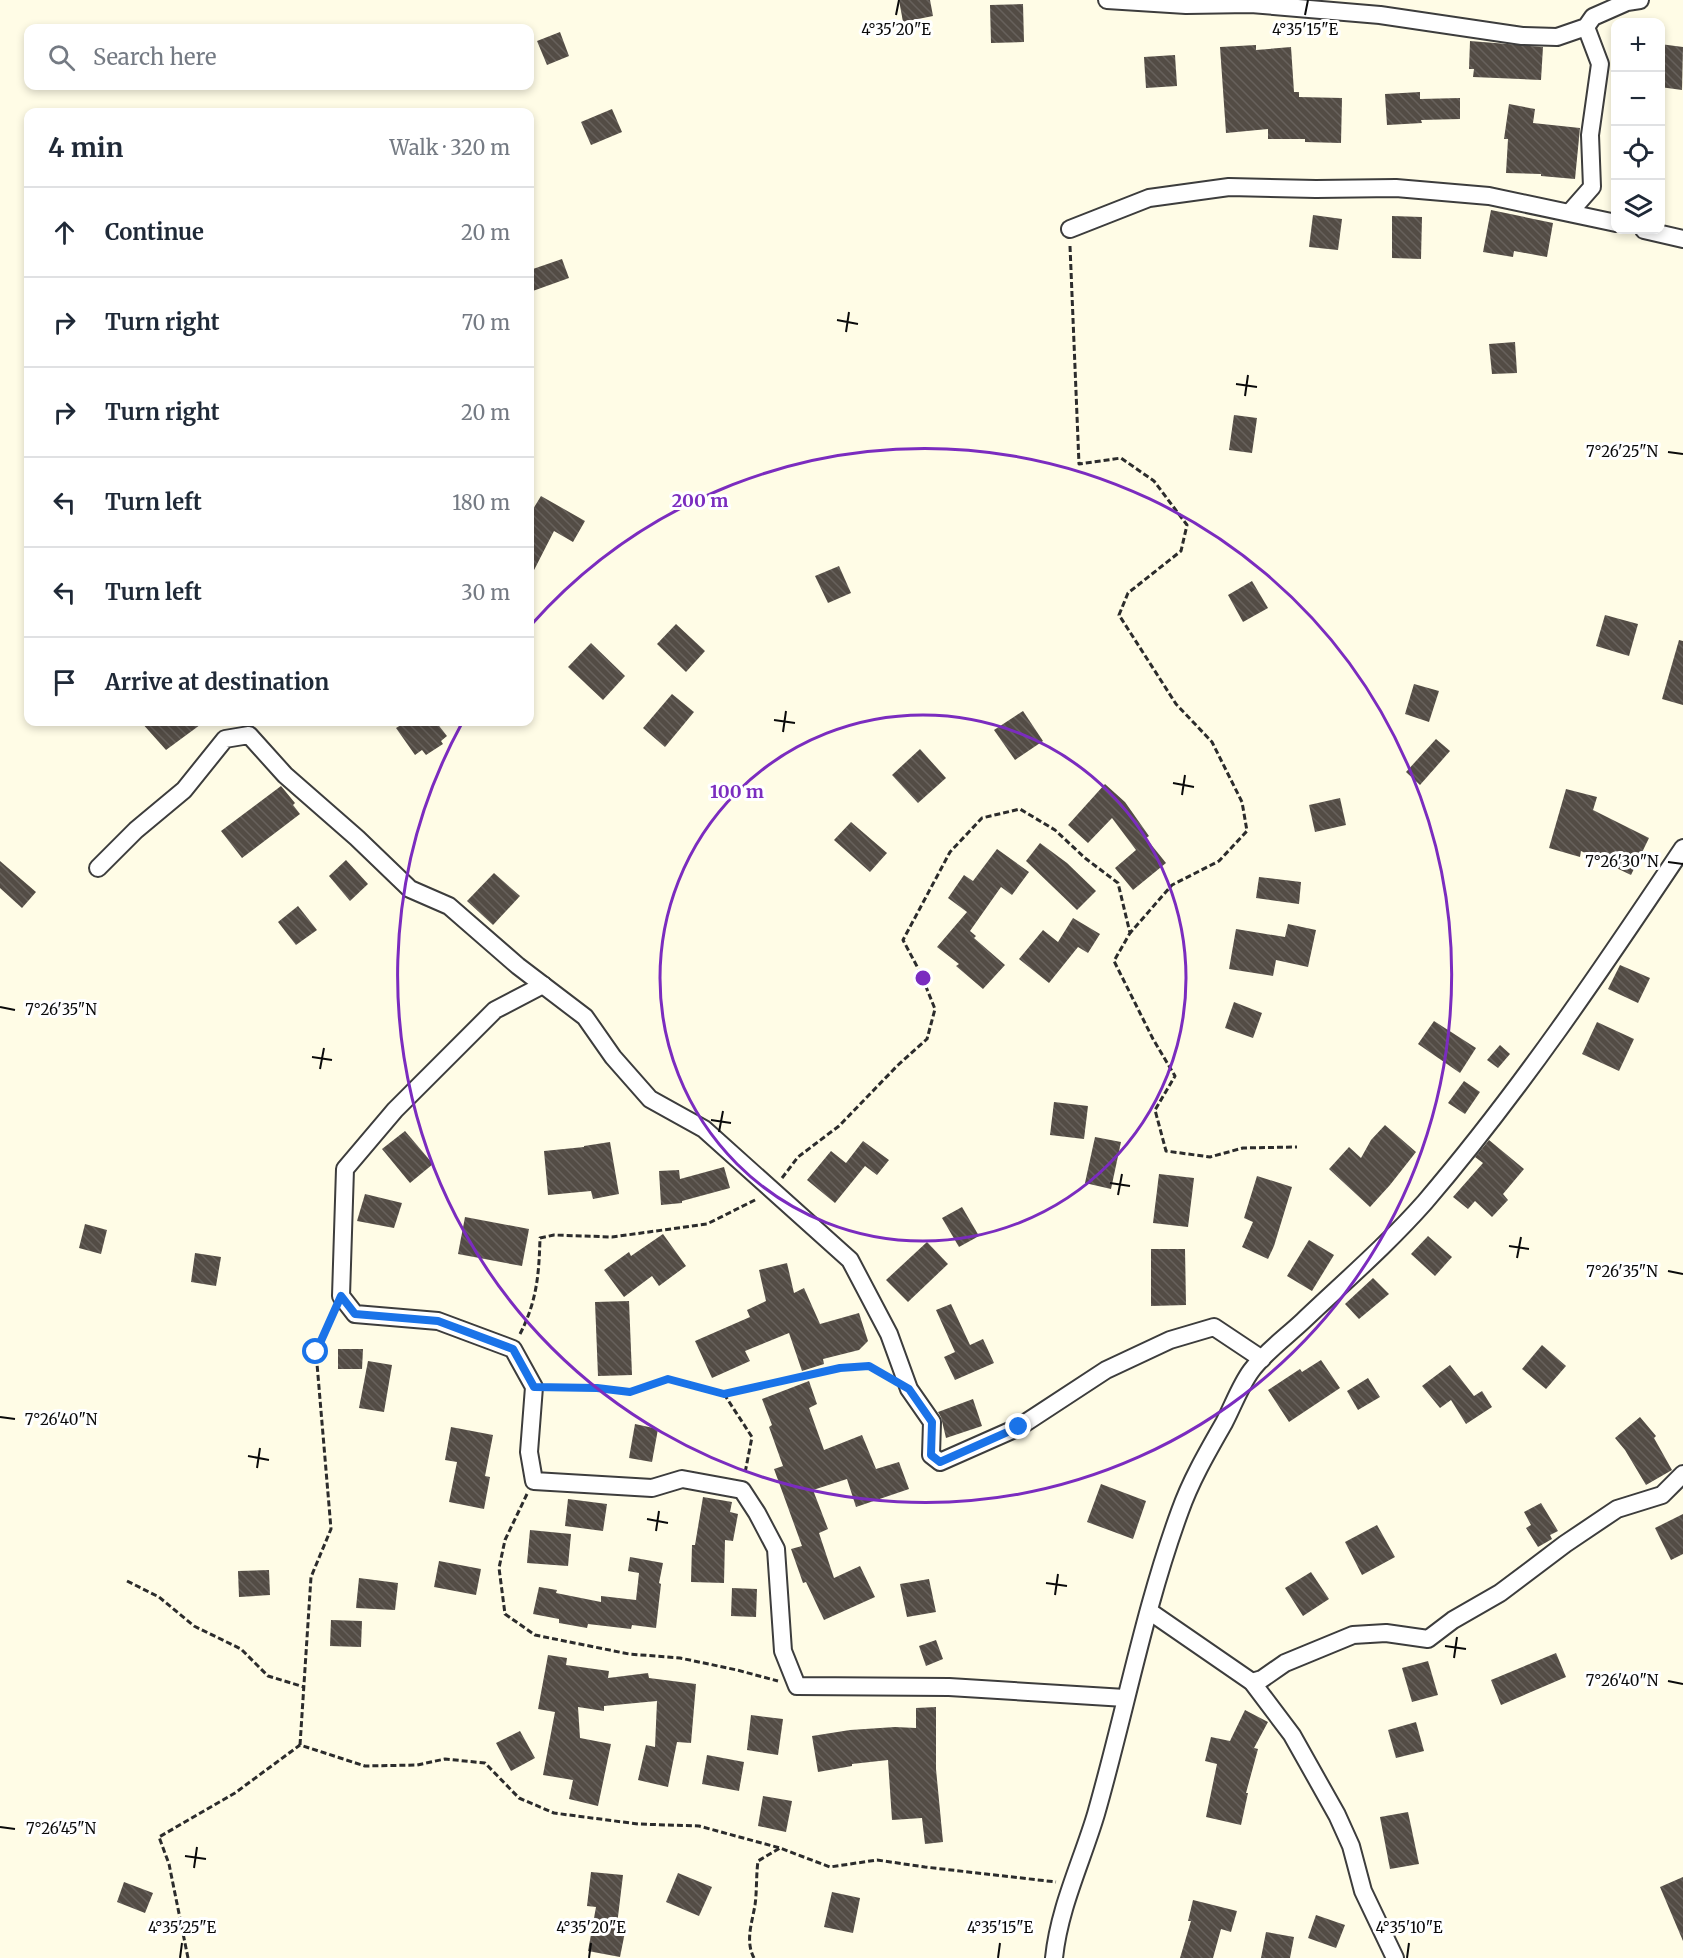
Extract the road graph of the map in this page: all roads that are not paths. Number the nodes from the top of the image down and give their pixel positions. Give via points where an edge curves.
1 (1107, 0) edge
2 (1641, 0) edge
3 (1586, 27) junction
4 (1570, 212) junction
5 (1611, 222) edge
6 (1070, 229) road end
7 (1661, 234) edge
8 (1683, 239) edge
9 (1683, 848) edge
10 (98, 868) dead end
11 (543, 985) junction
12 (1262, 1359) junction
13 (1683, 1474) edge
14 (1149, 1611) junction
15 (1252, 1682) junction
16 (1125, 1698) junction
17 (1054, 1958) edge
18 (1395, 1958) edge

1 - 3 street via 1186,6 1251,4 1380,15 1522,36 1557,37
2 - 3 street via 1593,17
3 - 4 street via 1600,64 1590,135 1592,188
4 - 5 street
4 - 6 street via 1489,196 1396,188 1229,187 1149,198
7 - 8 street
9 - 12 street via 1576,1007 1424,1202 1373,1258
10 - 11 street via 184,790 225,739 249,735 285,775 410,889 449,906
11 - 12 street via 585,1017 650,1099 704,1129 850,1260 889,1334 909,1389 932,1422 931,1455 940,1462 1019,1427 1106,1370 1170,1340 1214,1326
11 - 16 street via 495,1010 395,1110 345,1169 341,1296 355,1314 438,1321 513,1349 534,1387 530,1452 534,1481 652,1488 682,1479 742,1490 776,1549 783,1651 797,1686 949,1687
12 - 14 street via 1251,1371 1181,1508
13 - 15 street via 1662,1495 1617,1509 1428,1639 1386,1633 1353,1635 1285,1663
14 - 15 street
14 - 16 street
15 - 18 street via 1292,1735 1337,1815 1364,1892
16 - 17 street

